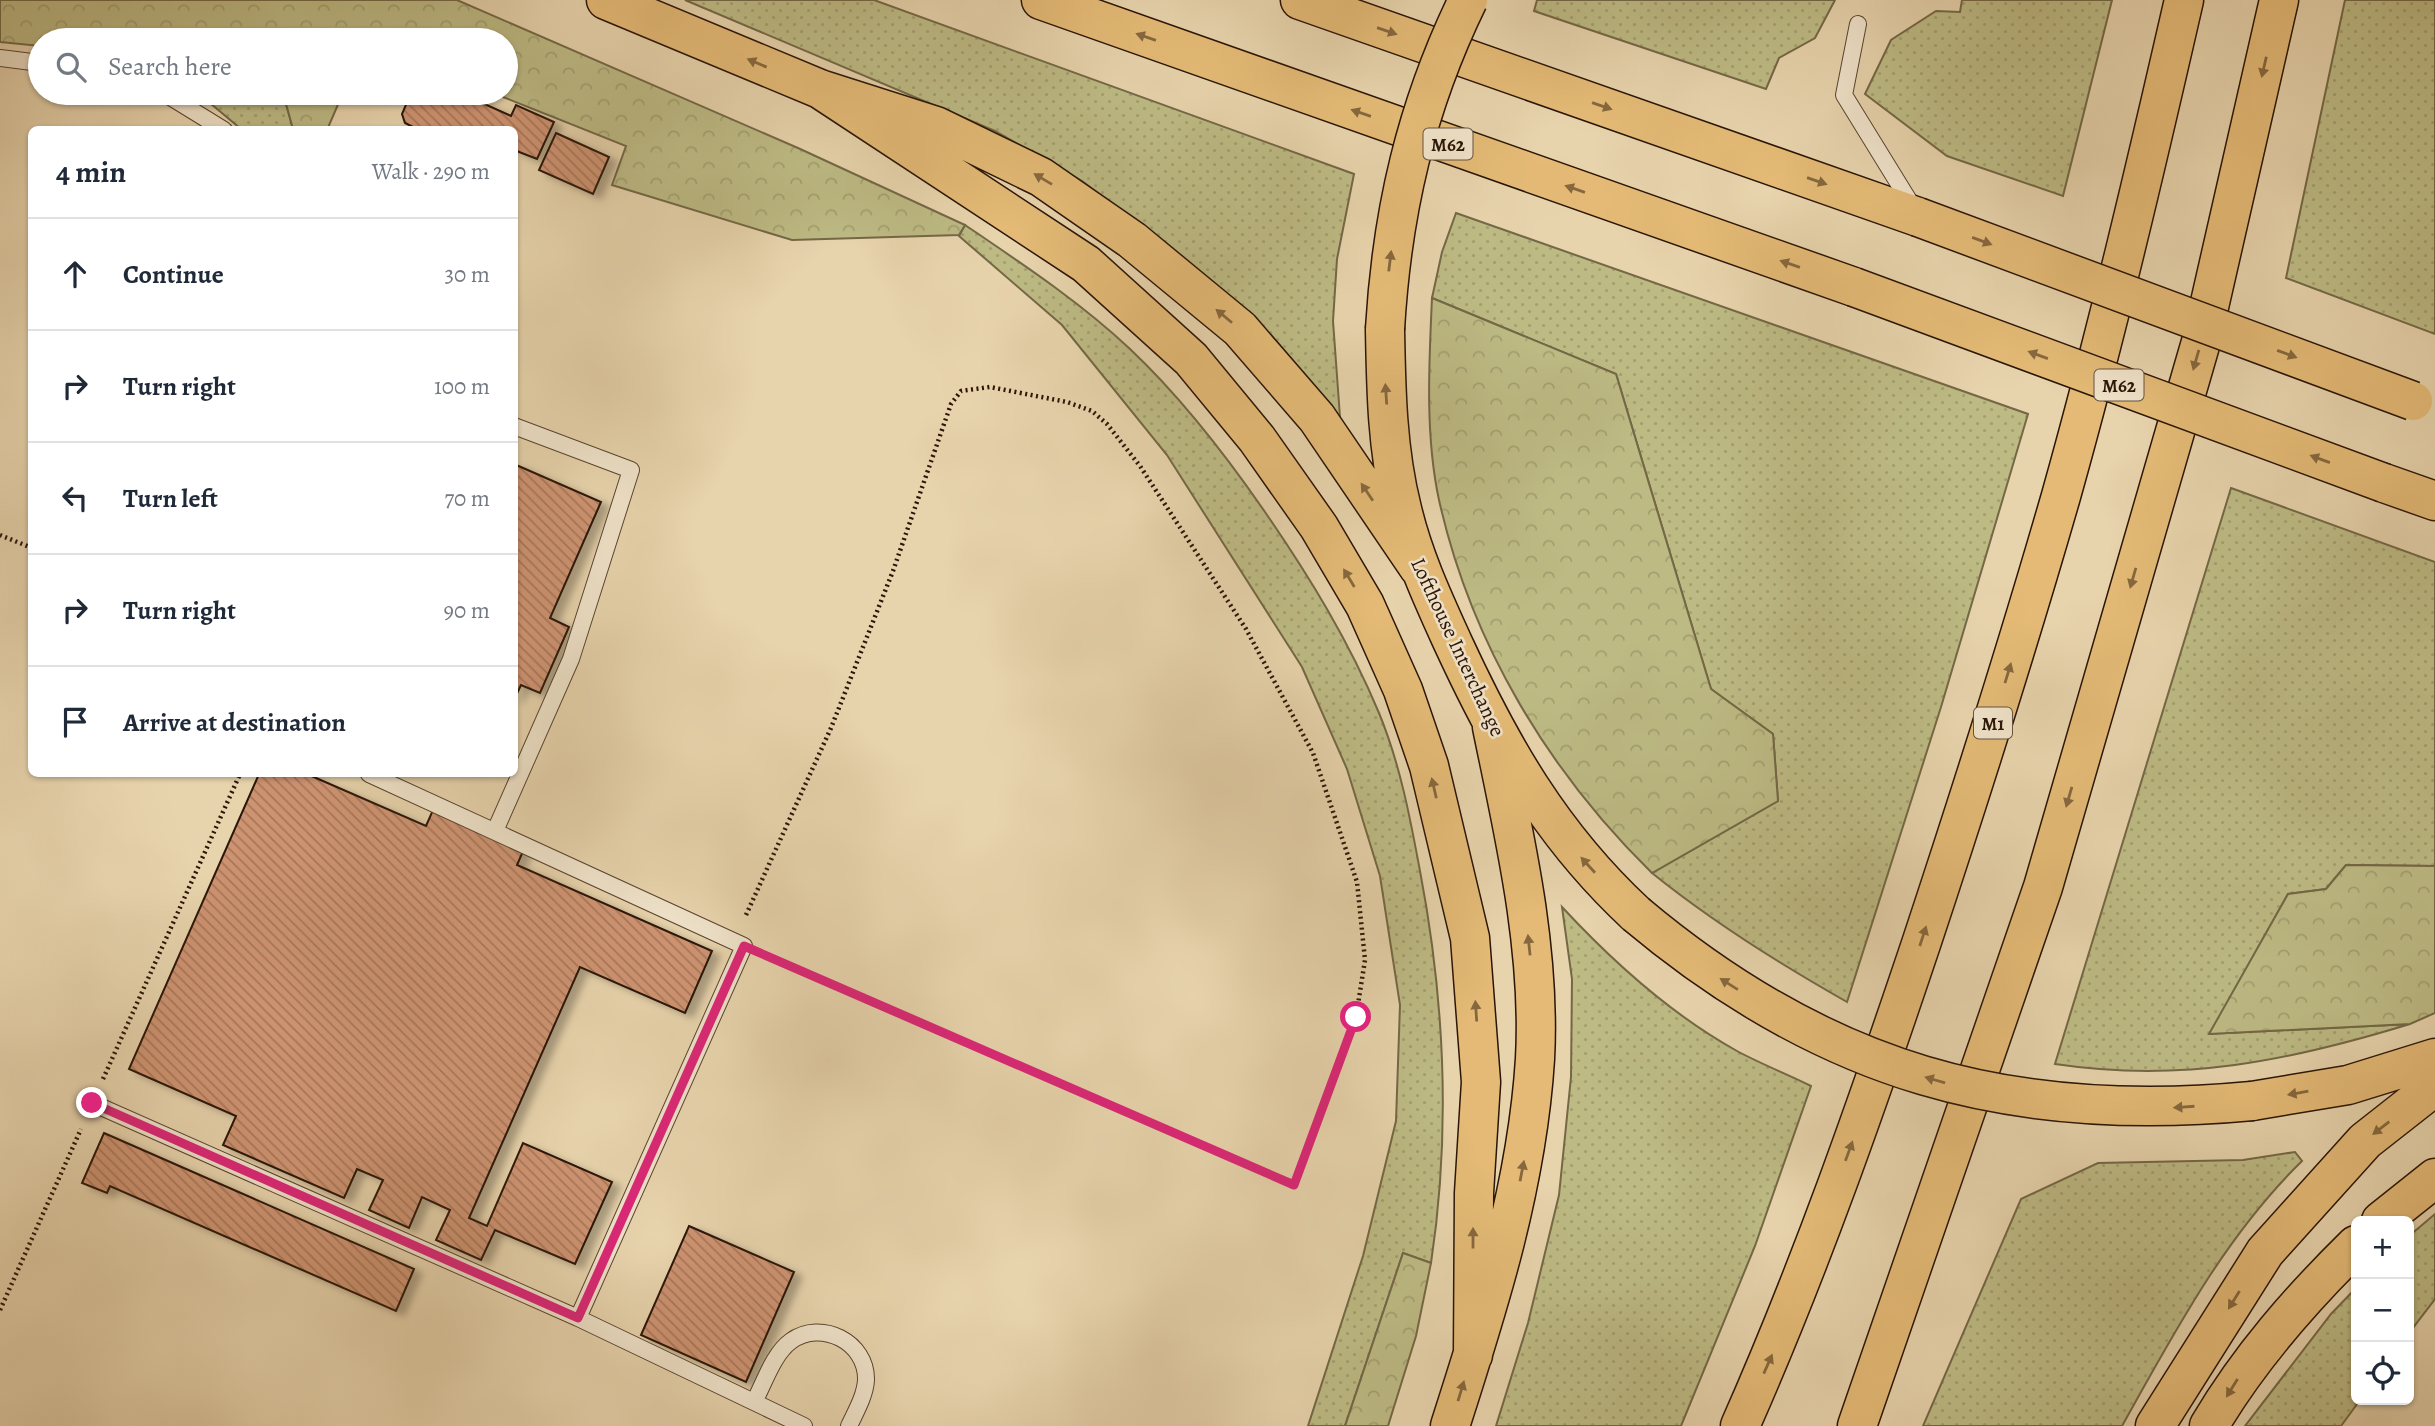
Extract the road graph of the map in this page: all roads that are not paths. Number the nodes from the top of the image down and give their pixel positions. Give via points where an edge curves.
1 (607, 0) edge
2 (1041, 0) edge
3 (1300, 0) edge
4 (1468, 0) edge
5 (2184, 0) edge
6 (2279, 0) edge
7 (1858, 24) dead end
8 (0, 58) edge
9 (28, 62) edge
10 (820, 89) junction
11 (183, 105) edge
12 (218, 126) edge
13 (1918, 217) junction
14 (2424, 405) edge
15 (518, 428) edge
16 (2435, 501) edge
17 (1419, 568) junction
18 (1492, 727) junction
19 (376, 777) edge
20 (495, 831) junction
21 (2435, 1058) edge
22 (2435, 1086) edge
23 (92, 1103) road end
24 (2435, 1178) edge
25 (2387, 1216) edge
26 (2351, 1249) edge
27 (578, 1318) junction
28 (1473, 1355) junction
29 (754, 1402) junction
30 (804, 1426) edge
31 (849, 1426) edge
32 (1450, 1426) edge
33 (1740, 1426) edge
34 (1857, 1426) edge
35 (2155, 1426) edge
36 (2209, 1426) edge

10 -> 1 highway
16 -> 2 highway, M62, bridge via 1854,287
3 -> 13 highway
17 -> 4 highway, Lofthouse Interchange, bridge via 1401,507 1392,452 1386,391 1388,270 1407,166 1439,60
33 -> 5 highway, M1 via 1785,1325 1874,1084 1977,776 2061,495 2137,205
6 -> 34 highway via 2202,342 2043,887
7 - 13 lane via 1844,95
8 - 9 lane
17 -> 10 highway via 1317,418 1240,329 1132,240 1041,177 936,126
28 -> 10 highway via 1474,1194 1481,1082 1470,938 1429,766 1403,690 1365,605 1319,527 1257,439 1191,359 1086,264
11 - 12 lane
13 -> 14 highway, bridge
15 - 20 lane via 631,470 571,659
17 - 18 highway, Lofthouse Interchange
21 -> 18 highway, Lofthouse Interchange, bridge via 2347,1085 2252,1101 2119,1108 2051,1102 1937,1081 1867,1057 1807,1029 1706,970 1636,914 1559,830
28 -> 18 highway via 1508,1241 1524,1161 1535,1056 1529,940
19 - 20 lane
20 - 27 lane via 739,943
22 -> 35 highway via 2365,1141 2265,1252
23 - 27 lane
24 - 25 highway
26 -> 36 highway via 2293,1309 2236,1381
27 - 29 lane
32 -> 28 highway
29 - 30 lane
29 - 31 lane via 790,1341 811,1333 833,1334 851,1346 864,1364 864,1393

